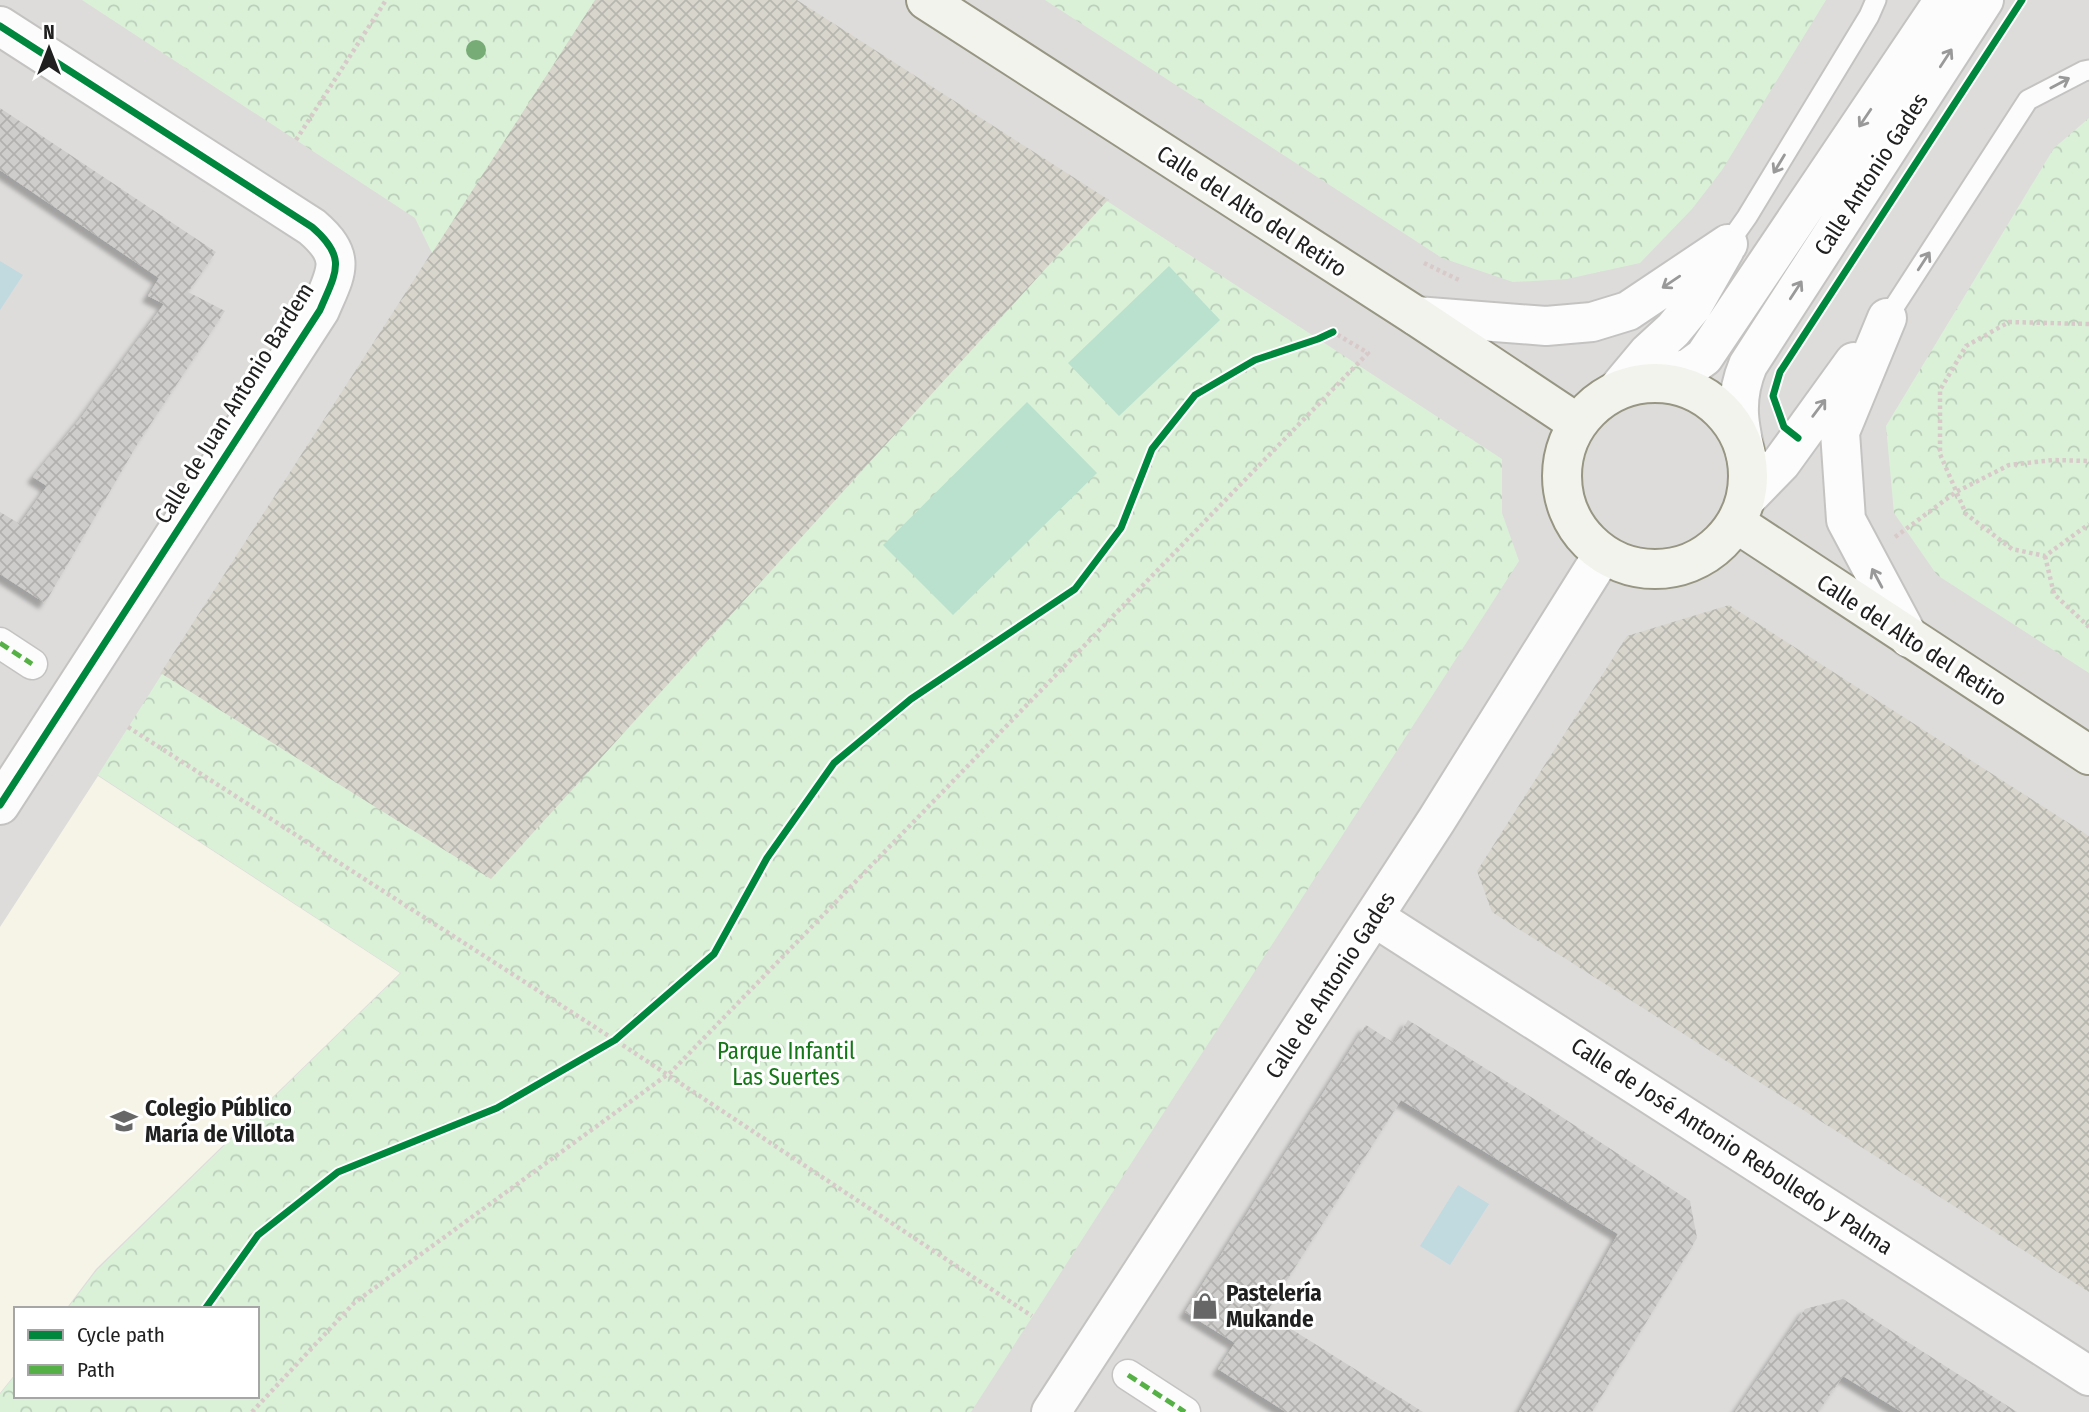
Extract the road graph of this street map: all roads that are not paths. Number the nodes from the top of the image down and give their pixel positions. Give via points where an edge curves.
1 (926, 0) edge
2 (1876, 0) edge
3 (1944, 0) edge
4 (1984, 0) edge
5 (0, 26) edge
6 (2089, 70) edge
7 (1728, 244) junction
8 (1416, 316) junction
9 (1887, 318) junction
10 (1628, 387) junction
11 (1577, 423) junction
12 (1743, 495) junction
13 (1603, 554) junction
14 (1909, 638) junction
15 (0, 643) edge
16 (32, 664) dead end
17 (2089, 755) edge
18 (0, 805) edge
19 (1374, 917) junction
20 (1128, 1375) dead end
21 (2089, 1376) edge
22 (1051, 1412) edge
23 (1185, 1412) edge

1 - 8 main road, Calle del Alto del Retiro
2 -> 7 lane
3 -> 10 street, Calle Antonio Gades via 1704,357 1689,368
12 -> 4 street, Calle Antonio Gades via 1737,408 1748,365
5 - 18 street, Calle de Juan Antonio Bardem via 312,227 337,258 320,310
9 -> 6 lane via 2028,100
7 -> 8 street via 1628,311 1592,322 1546,326
7 - 10 street via 1692,307 1648,353
8 - 11 main road, Calle del Alto del Retiro
12 -> 9 street via 1781,463
14 -> 9 street via 1846,520 1840,432
10 - 11 main road via 1594,403
10 - 12 main road via 1669,383 1697,392 1722,410 1739,434
11 - 13 main road via 1564,450 1560,479 1566,509 1581,535
12 - 13 main road via 1717,546 1691,562 1661,569 1631,566
12 - 14 main road, Calle del Alto del Retiro
13 - 19 street, Calle de Antonio Gades
14 - 17 main road, Calle del Alto del Retiro
15 - 16 street
19 - 21 street, Calle de José Antonio Rebolledo y Palma
19 - 22 street, Calle de Antonio Gades
20 - 23 street

